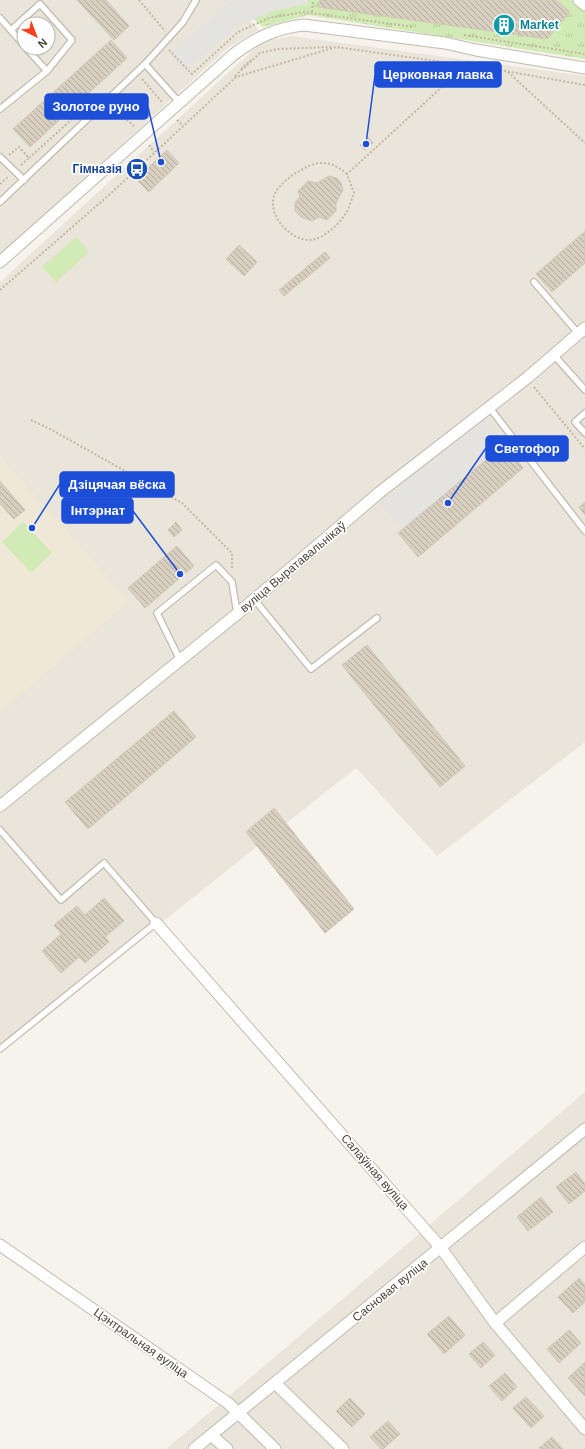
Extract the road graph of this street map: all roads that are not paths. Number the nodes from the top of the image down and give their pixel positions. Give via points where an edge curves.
1 (196, 0) edge
2 (579, 0) edge
3 (585, 5) edge
4 (0, 18) edge
5 (11, 30) junction
6 (16, 36) edge
7 (33, 56) edge
8 (145, 64) junction
9 (585, 68) edge
10 (47, 71) junction
11 (179, 102) junction
12 (0, 109) edge
13 (1, 158) edge
14 (24, 180) junction
15 (0, 202) edge
16 (0, 262) edge
17 (534, 282) dead end
18 (582, 330) edge
19 (553, 354) junction
20 (585, 390) edge
21 (489, 407) junction
22 (585, 413) edge
23 (585, 433) edge
24 (585, 531) edge
25 (254, 599) junction
26 (237, 614) junction
27 (377, 618) dead end
28 (180, 660) junction
29 (0, 806) edge
30 (0, 830) edge
31 (156, 923) junction
32 (0, 1049) edge
33 (585, 1129) edge
34 (0, 1245) edge
35 (585, 1247) edge
36 (441, 1248) junction
37 (495, 1323) junction
38 (276, 1384) junction
39 (237, 1413) junction
40 (585, 1429) edge
41 (211, 1435) junction
42 (194, 1449) edge
43 (227, 1449) edge
44 (275, 1449) edge
45 (343, 1449) edge

1 - 8 lane via 183,22
2 - 3 street
4 - 5 lane
5 - 6 lane
5 - 10 lane via 40,4 72,40
7 - 10 lane
8 - 11 lane
8 - 14 lane
9 - 11 street via 445,43 310,26 285,27 251,42
10 - 12 lane
11 - 16 street
13 - 14 lane
14 - 15 lane
17 - 18 lane
18 - 19 street, вуліца Выратавальнікаў
19 - 20 lane
19 - 21 street, вуліца Выратавальнікаў
21 - 24 lane
21 - 25 street, вуліца Выратавальнікаў via 380,492
22 - 23 lane via 575,422
25 - 26 street, вуліца Выратавальнікаў
25 - 27 lane via 311,669
26 - 28 street, вуліца Выратавальнікаў
26 - 28 lane via 232,582 216,564 157,614
28 - 29 street, вуліца Выратавальнікаў
30 - 31 lane via 61,900 104,863
31 - 32 lane
31 - 36 street, Салаўіная вуліца
33 - 36 street, Сасновая вуліца
34 - 39 street, Цэнтральная вуліца via 228,1403
35 - 37 street
36 - 37 street, Салаўіная вуліца
36 - 38 street, Сасновая вуліца
37 - 40 street, Салаўіная вуліца
38 - 39 street, Сасновая вуліца
38 - 45 street
39 - 41 street, Сасновая вуліца
39 - 44 street, Цэнтральная вуліца
41 - 42 street, Сасновая вуліца
41 - 43 street

